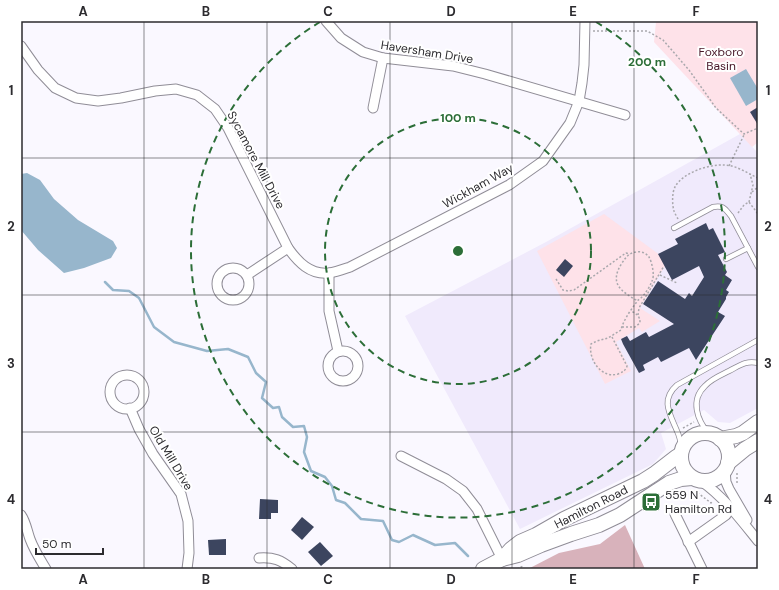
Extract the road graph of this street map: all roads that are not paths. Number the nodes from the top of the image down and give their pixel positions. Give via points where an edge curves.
1 (326, 21) edge
2 (585, 21) edge
3 (21, 46) edge
4 (383, 58) junction
5 (579, 101) junction
6 (373, 108) dead end
7 (625, 115) dead end
8 (674, 228) dead end
9 (288, 248) junction
10 (748, 248) junction
11 (726, 259) dead end
12 (758, 267) edge
13 (329, 273) junction
14 (247, 275) dead end
15 (758, 340) edge
16 (338, 351) dead end
17 (758, 363) edge
18 (130, 408) dead end
19 (758, 422) edge
20 (714, 436) junction
21 (758, 441) edge
22 (681, 452) junction
23 (401, 456) dead end
24 (731, 466) junction
25 (697, 479) junction
26 (730, 508) junction
27 (675, 514) dead end
28 (21, 515) edge
29 (758, 540) edge
30 (688, 542) junction
31 (259, 558) dead end
32 (502, 559) junction
33 (46, 569) edge
34 (188, 569) edge
35 (292, 569) edge
36 (483, 569) edge
37 (702, 569) edge

1 - 4 street, Haversham Drive via 341,38 363,52
2 - 5 street, Wickham Way via 584,65
3 - 9 street, Sycamore Mill Drive via 55,88 76,98 98,101 176,89 197,95 215,109 228,128
4 - 5 street, Haversham Drive via 453,66
4 - 6 street
5 - 7 street, Haversham Drive
5 - 13 street, Wickham Way via 570,124 543,161 509,185 350,267
8 - 10 lane via 720,206 733,220
9 - 13 street, Sycamore Mill Drive via 303,266 320,273
9 - 14 street
10 - 11 lane
10 - 12 lane
13 - 16 street via 329,311
15 - 22 lane via 672,389 667,400 679,435
17 - 20 lane via 746,363 716,378 705,385 699,394 696,410 701,424
18 - 34 street, Old Mill Drive via 152,454 181,494 188,521
19 - 20 main road via 736,436
20 - 22 main road via 695,435
20 - 24 main road via 724,444
21 - 24 main road via 745,449
22 - 25 main road via 683,468 687,474
22 - 32 main road, Hamilton Road via 643,481 520,542
23 - 32 street via 463,490 477,509
24 - 25 main road via 715,479
24 - 29 street via 726,482
25 - 26 street via 711,488
25 - 32 main road, Hamilton Road via 681,479 669,483 599,525
26 - 29 street
26 - 30 street via 726,515
27 - 30 street
28 - 33 street via 38,557
30 - 37 street
31 - 35 street via 269,557 282,561
32 - 36 main road, Hamilton Road

